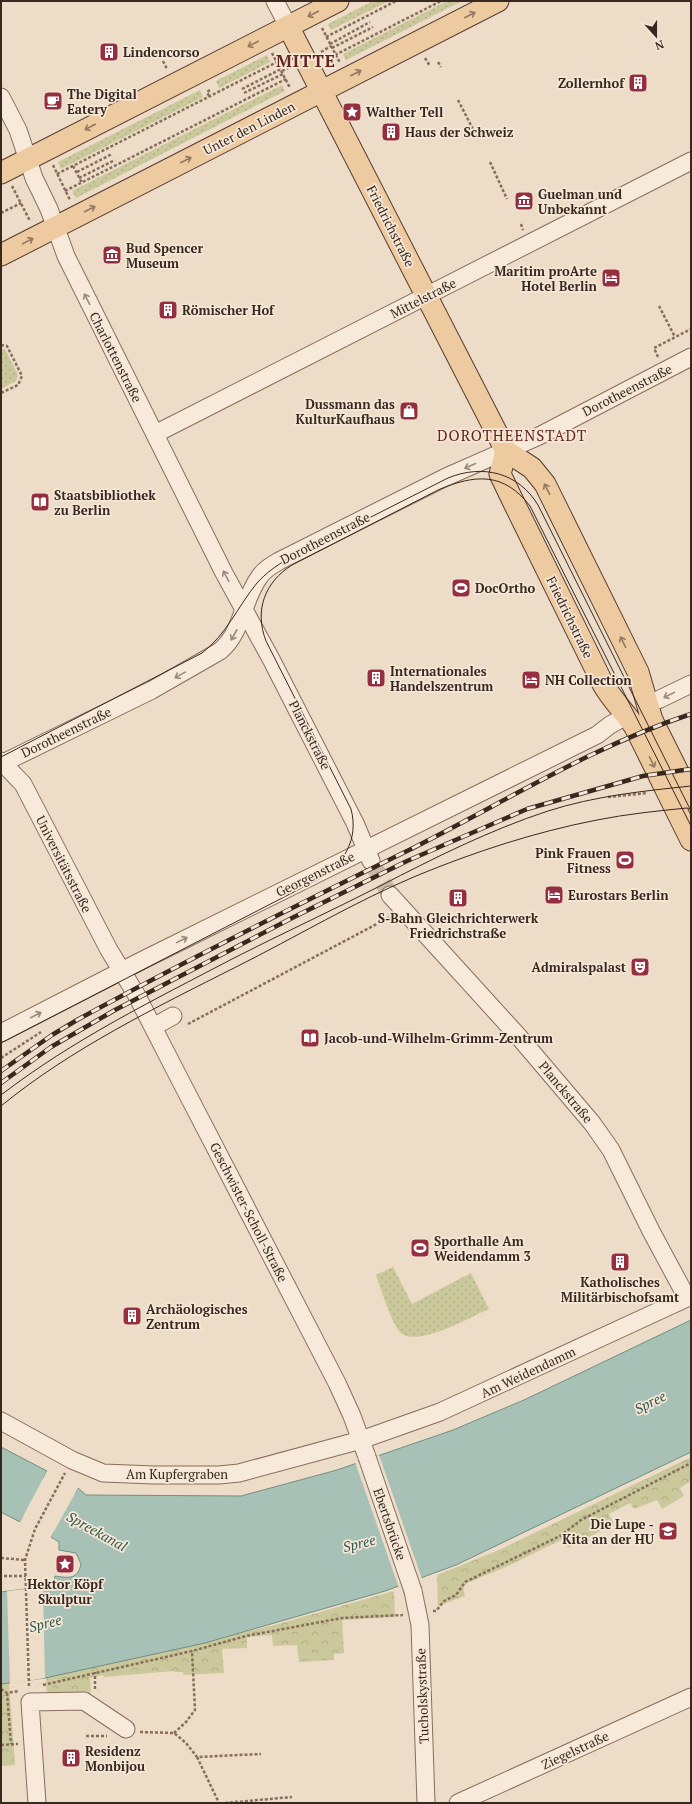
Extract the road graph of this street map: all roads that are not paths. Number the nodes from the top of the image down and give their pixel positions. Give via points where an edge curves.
1 (275, 1) edge
2 (338, 1) edge
3 (498, 1) edge
4 (288, 26) junction
5 (321, 91) junction
6 (1, 97) edge
7 (28, 159) junction
8 (691, 161) edge
9 (7, 179) edge
10 (55, 227) junction
11 (1, 254) edge
12 (426, 296) junction
13 (691, 357) edge
14 (155, 434) junction
15 (506, 451) junction
16 (244, 610) junction
17 (691, 684) edge
18 (646, 704) junction
19 (628, 716) junction
20 (2, 763) edge
21 (691, 798) edge
22 (691, 840) edge
23 (369, 855) junction
24 (390, 895) tunnel mouth
25 (122, 971) junction
26 (180, 1020) road end
27 (153, 1027) junction
28 (1, 1033) edge
29 (689, 1297) edge
30 (1, 1421) edge
31 (360, 1440) junction
32 (367, 1457) joint
33 (413, 1591) joint
34 (691, 1697) edge
35 (126, 1729) road end
36 (37, 1803) edge
37 (426, 1803) edge
38 (458, 1803) edge

1 - 4 street, Friedrichstraße
2 -> 4 main road
5 -> 3 main road, Unter den Linden
4 - 5 main road, Friedrichstraße
4 -> 7 main road
10 -> 5 main road, Unter den Linden
5 - 12 main road, Friedrichstraße
6 - 7 street, Charlottenstraße via 18,130
7 - 9 main road
7 - 10 street, Charlottenstraße
8 - 12 street, Mittelstraße
11 -> 10 main road, Unter den Linden
14 -> 10 street, Charlottenstraße via 66,256
12 - 14 street, Mittelstraße
12 - 15 main road, Friedrichstraße
13 - 15 street, Dorotheenstraße
16 -> 14 street, Charlottenstraße
15 -> 16 street, Dorotheenstraße via 446,477 273,565 259,577
18 -> 15 main road, Friedrichstraße via 638,672 545,484 532,468
15 - 19 main road, Friedrichstraße via 500,474 504,484 603,684 611,698
16 -> 20 street, Dorotheenstraße via 231,640 214,655 152,690
16 - 23 street, Planckstraße via 356,823
17 -> 18 street
18 - 21 main road, Friedrichstraße
19 -> 22 main road, Friedrichstraße
19 - 23 street, Georgenstraße via 610,724 597,735
20 - 25 street, Universitätsstraße via 23,784
25 -> 23 street, Georgenstraße
24 - 29 street, Planckstraße via 529,1048 592,1122 611,1150 650,1231
25 - 27 street, Geschwister-Scholl-Straße
28 -> 25 street, Georgenstraße
26 - 27 street
27 - 31 street, Geschwister-Scholl-Straße via 337,1383
29 - 31 street, Am Weidendamm via 473,1398
30 - 31 street, Am Kupfergraben via 72,1460 103,1473 239,1473
31 - 32 street, Geschwister-Scholl-Straße
32 - 33 street, Ebertsbrücke, bridge
33 - 37 street, Tucholskystraße via 420,1632
34 - 38 street, Ziegelstraße
35 - 36 street via 84,1701 30,1702

